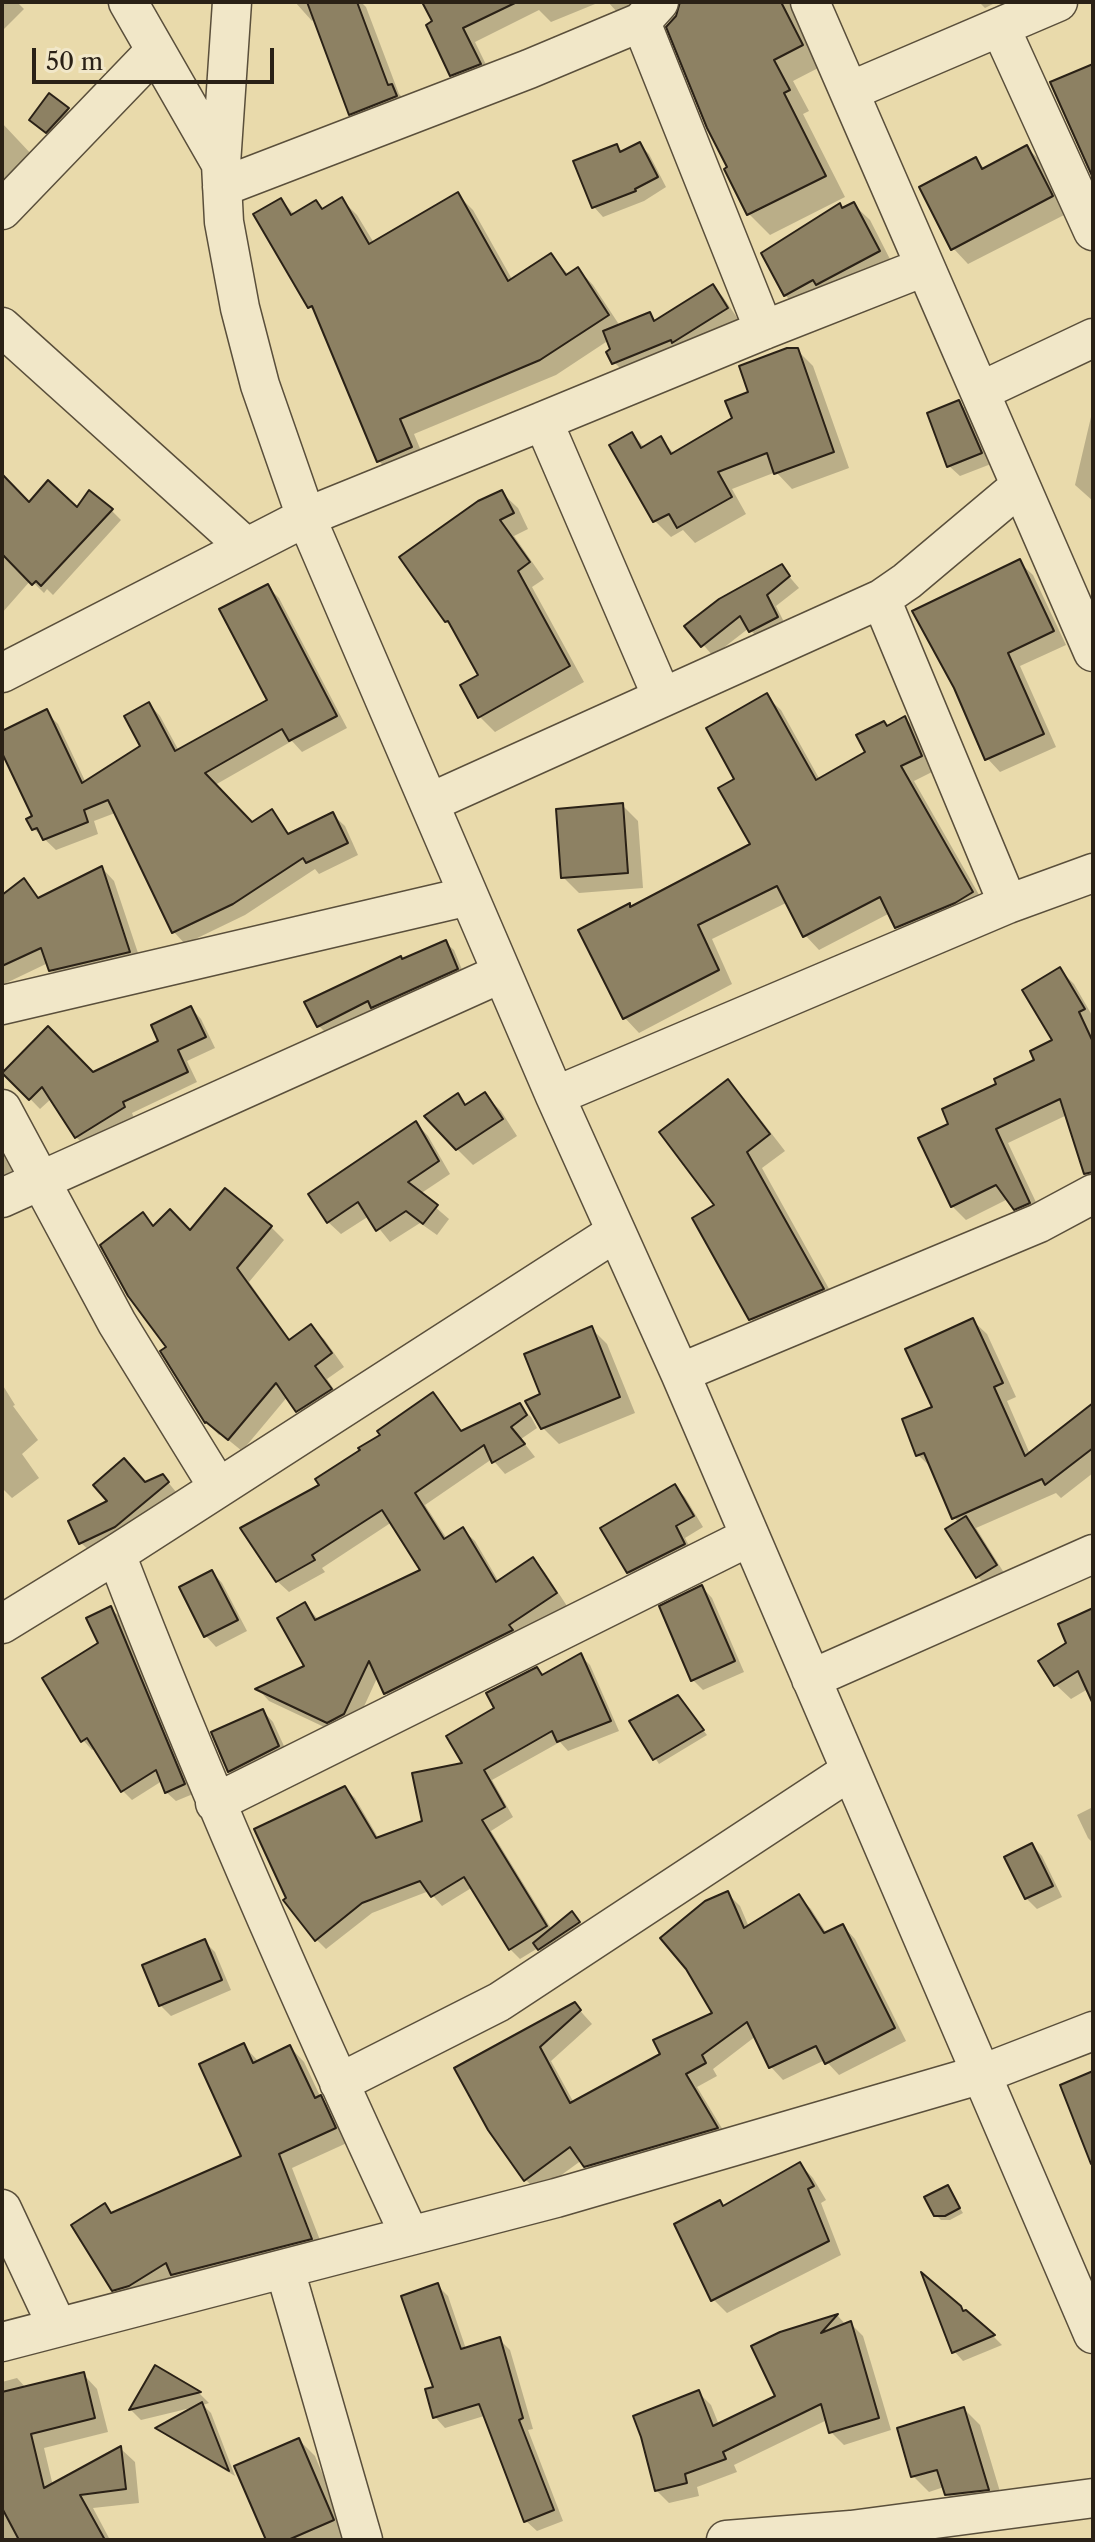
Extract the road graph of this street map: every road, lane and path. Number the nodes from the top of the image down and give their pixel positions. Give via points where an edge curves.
1 (128, 2) edge
2 (232, 2) edge
3 (810, 2) edge
4 (1058, 2) edge
5 (650, 12) edge
6 (1001, 29) junction
7 (155, 51) junction
8 (850, 91) junction
9 (221, 176) junction
10 (2, 210) edge
11 (1093, 231) edge
12 (924, 267) junction
13 (2, 327) edge
14 (764, 330) junction
15 (1093, 338) edge
16 (981, 391) junction
17 (543, 421) junction
18 (1020, 486) junction
19 (306, 517) junction
20 (246, 547) junction
21 (881, 599) junction
22 (1093, 652) edge
23 (2, 673) edge
24 (662, 697) junction
25 (429, 803) junction
26 (1093, 873) edge
27 (469, 896) junction
28 (1008, 904) junction
29 (502, 973) junction
30 (2, 1005) edge
31 (555, 1096) junction
32 (2, 1109) edge
33 (40, 1182) junction
34 (1093, 1194) edge
35 (2, 1198) edge
36 (616, 1232) junction
37 (680, 1373) junction
38 (218, 1487) junction
39 (749, 1537) junction
40 (116, 1554) junction
41 (1093, 1554) edge
42 (2, 1624) edge
43 (811, 1679) junction
44 (850, 1771) junction
45 (215, 1803) junction
46 (1093, 2031) edge
47 (982, 2074) junction
48 (339, 2083) junction
49 (2, 2209) edge
50 (410, 2236) junction
51 (1079, 2260) edge
52 (285, 2270) junction
53 (57, 2326) junction
54 (1093, 2334) edge
55 (2, 2342) edge
56 (1093, 2498) edge
57 (854, 2535) edge
58 (363, 2540) edge
59 (726, 2540) edge

1 - 7 street
2 - 9 street
3 - 8 street
4 - 6 street
5 - 9 street via 529,69
5 - 14 street
6 - 8 street
6 - 11 street
7 - 9 street
7 - 10 street
8 - 12 street
9 - 19 street via 224,222 244,324
12 - 14 street
12 - 16 street
13 - 20 street
14 - 17 street
15 - 16 street
16 - 18 street
17 - 19 street
17 - 24 street
18 - 21 street
18 - 22 street
19 - 20 street
19 - 25 street
20 - 23 street
21 - 24 street
21 - 28 street
24 - 25 street
25 - 27 street
26 - 28 street
27 - 29 street
27 - 30 street
28 - 31 street
29 - 31 street
29 - 33 street
31 - 36 street
32 - 33 street
33 - 35 street
33 - 38 street via 117,1323
34 - 37 street via 1039,1223
36 - 37 street
36 - 38 street
37 - 39 street
38 - 40 street
39 - 43 street
39 - 45 street
40 - 42 street
40 - 45 street
41 - 43 street
43 - 44 street
44 - 47 street
44 - 48 street via 499,2002
45 - 48 street
46 - 47 street
47 - 50 street
47 - 51 street
48 - 50 street
49 - 53 street
50 - 52 street
51 - 54 street
52 - 53 street
52 - 58 street
53 - 55 street
56 - 57 street
57 - 59 street

